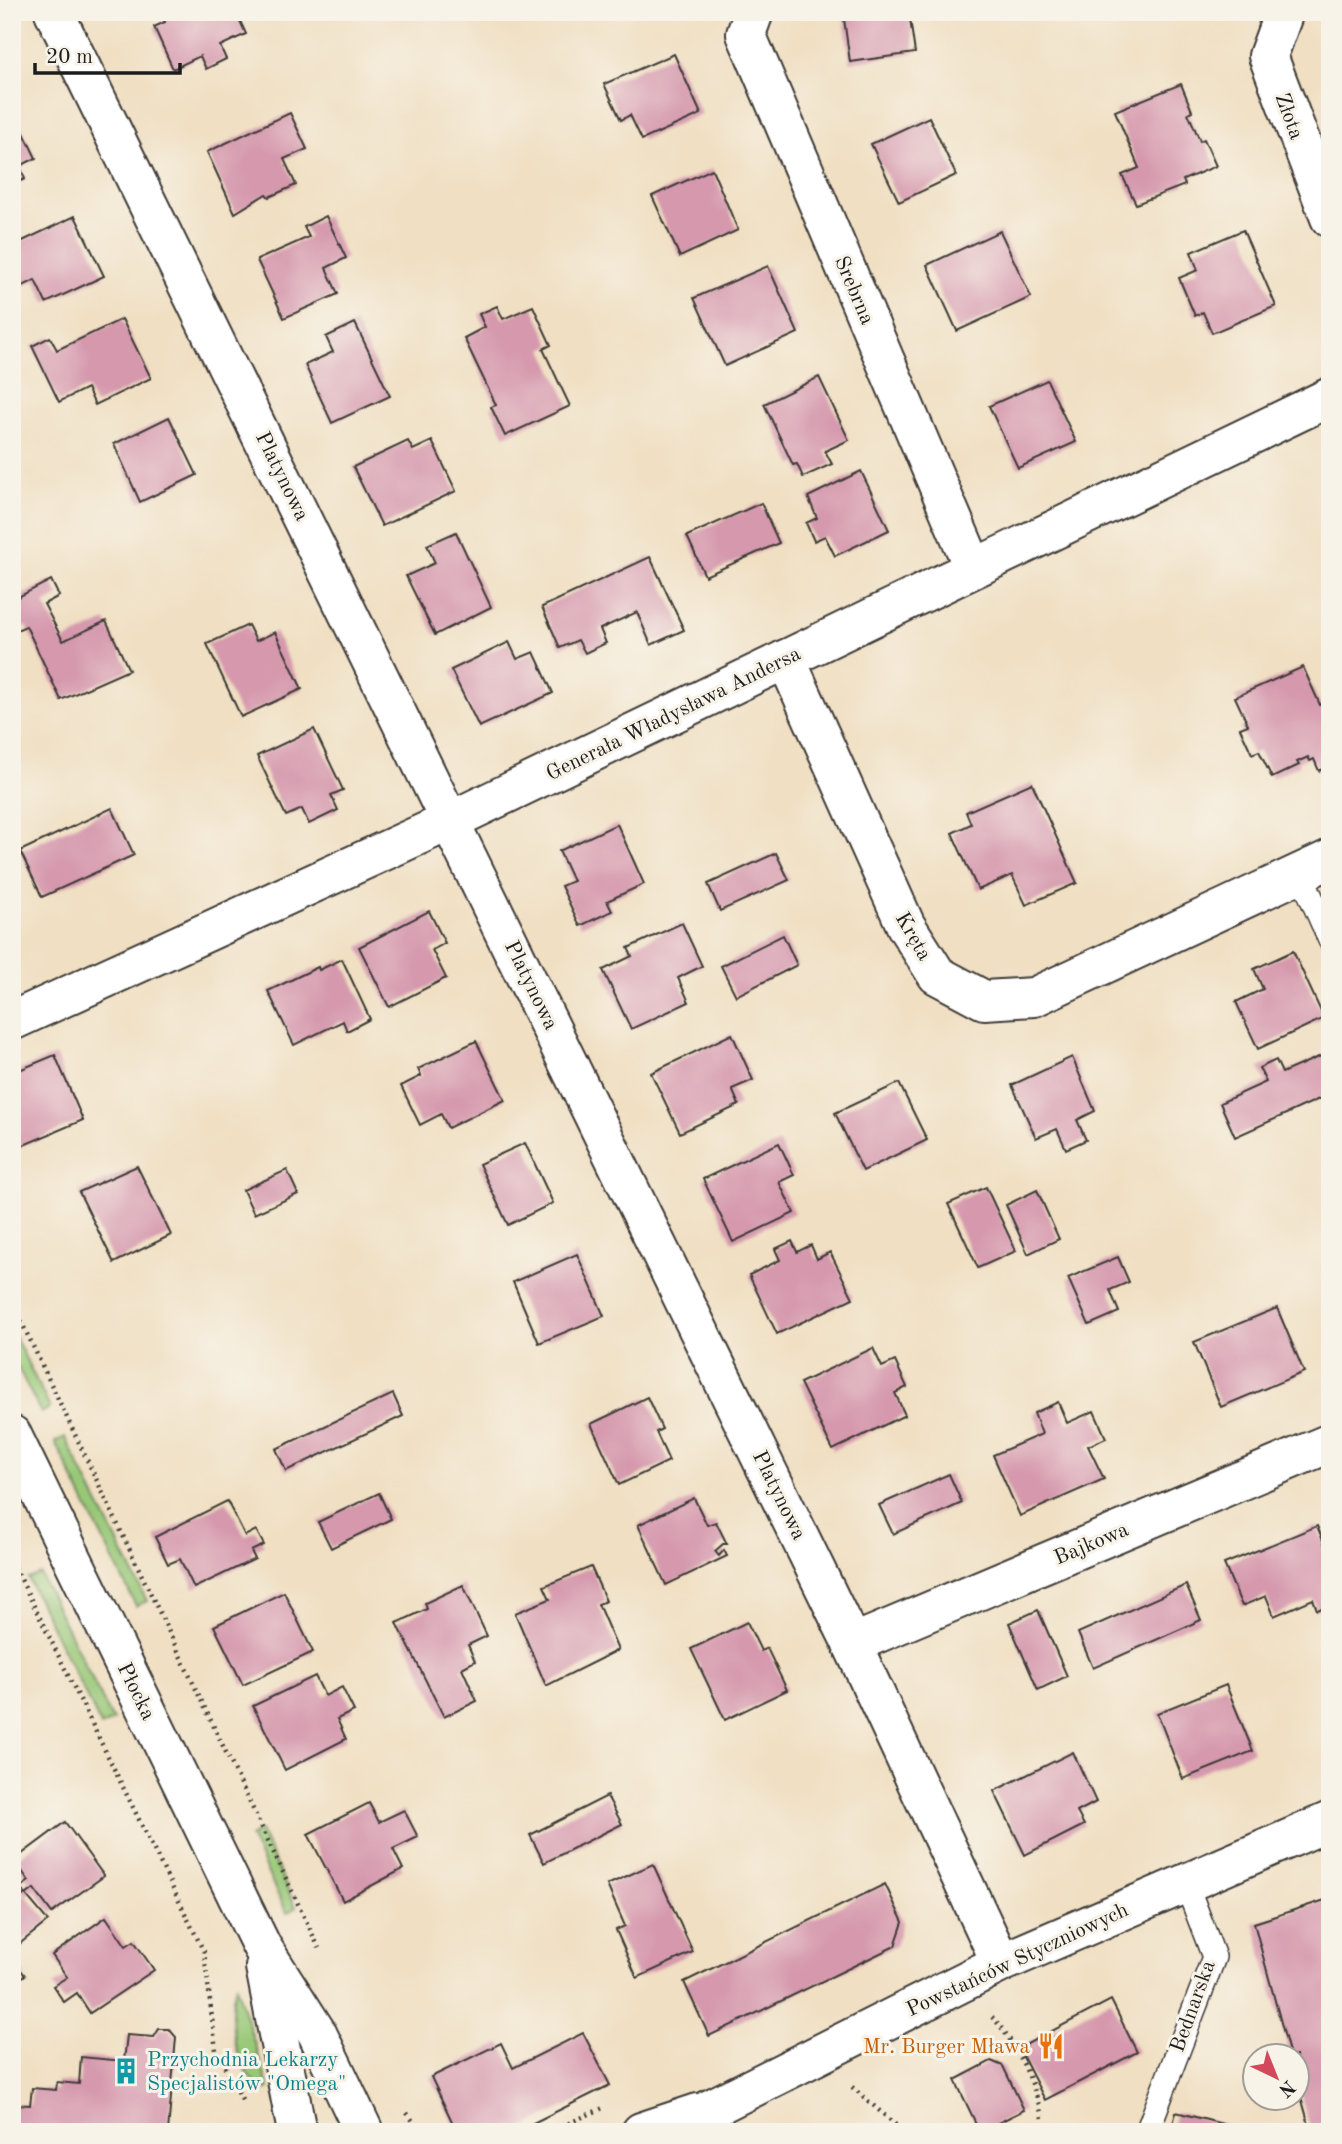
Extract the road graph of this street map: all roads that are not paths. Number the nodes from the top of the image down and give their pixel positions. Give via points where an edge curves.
1 (54, 12) edge
2 (754, 12) edge
3 (1284, 12) edge
4 (1330, 218) edge
5 (1330, 397) edge
6 (972, 568) junction
7 (786, 659) junction
8 (452, 820) junction
9 (1315, 866) edge
10 (1330, 940) edge
11 (12, 1021) edge
12 (12, 1435) edge
13 (1330, 1443) edge
14 (852, 1644) junction
15 (1330, 1821) edge
16 (1185, 1881) junction
17 (262, 1947) junction
18 (1001, 1963) junction
19 (710, 2109) junction
20 (298, 2132) edge
21 (364, 2132) edge
22 (641, 2132) edge
23 (676, 2132) edge
24 (1147, 2132) edge

1 - 8 street, Platynowa
2 - 6 street, Srebrna via 746,34
3 - 4 street, Złota via 1268,56
5 - 6 street, Generała Władysława Andersa
6 - 7 street, Generała Władysława Andersa
7 - 8 street, Generała Władysława Andersa
7 - 9 street, Kręta via 906,926 937,975 984,1000 1034,997
8 - 11 street, Generała Władysława Andersa
8 - 14 street, Platynowa
9 - 10 lane
12 - 17 street, Płocka
13 - 14 street, Bajkowa
14 - 18 street, Platynowa
15 - 16 street, Powstańców Styczniowych
16 - 18 street, Powstańców Styczniowych
16 - 24 lane, Bednarska via 1214,1957
17 - 20 street, Płocka
17 - 21 street, Płocka via 317,2034
18 - 19 street, Powstańców Styczniowych
19 - 22 street, Powstańców Styczniowych
19 - 23 street, Powstańców Styczniowych

